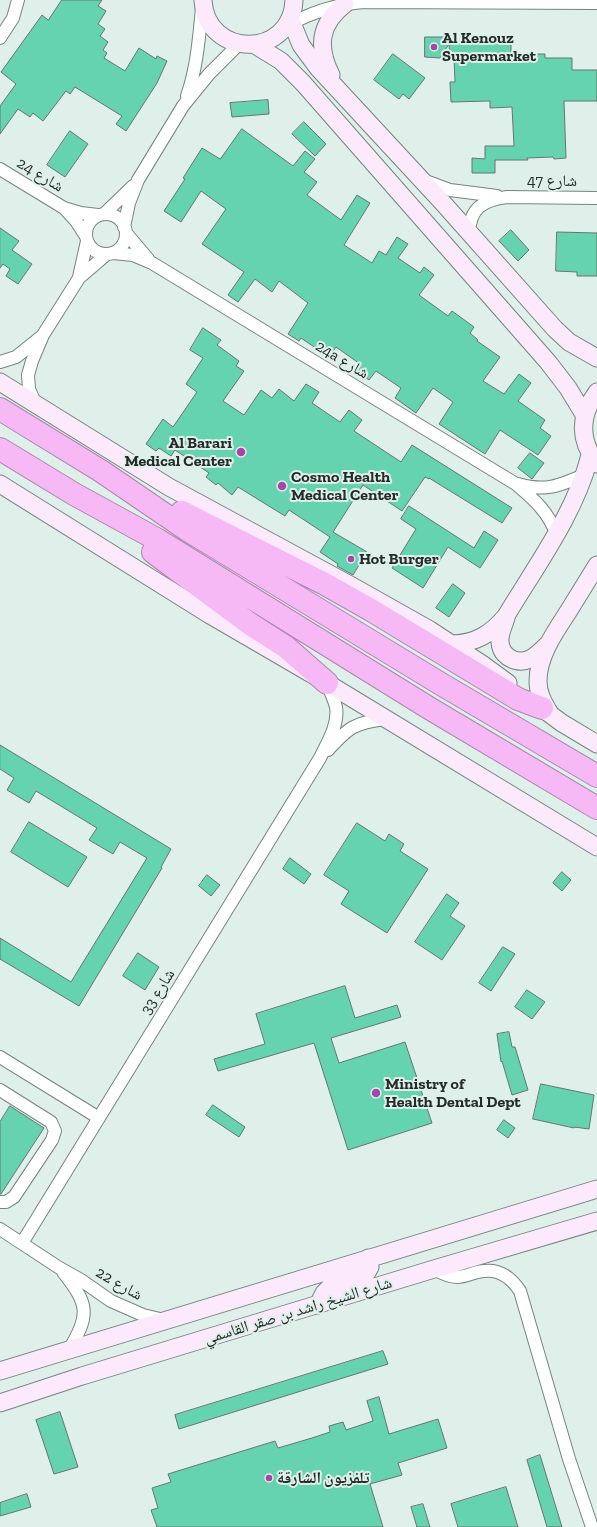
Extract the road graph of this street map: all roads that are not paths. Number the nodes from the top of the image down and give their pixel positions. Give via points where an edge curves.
1 (18, 0) edge
2 (294, 0) edge
3 (203, 1) edge
4 (517, 1) edge
5 (347, 2) edge
6 (597, 3) edge
7 (289, 22) junction
8 (0, 38) edge
9 (247, 44) junction
10 (340, 91) junction
11 (183, 106) junction
12 (0, 169) edge
13 (420, 178) junction
14 (138, 180) junction
15 (506, 197) junction
16 (597, 198) edge
17 (64, 208) junction
18 (101, 214) junction
19 (125, 230) junction
20 (469, 233) junction
21 (86, 238) junction
22 (110, 254) junction
23 (152, 263) junction
24 (79, 278) junction
25 (43, 335) junction
26 (597, 358) edge
27 (0, 362) edge
28 (0, 382) edge
29 (597, 392) edge
30 (36, 405) junction
31 (0, 409) edge
32 (585, 416) junction
33 (0, 449) edge
34 (590, 465) edge
35 (101, 471) junction
36 (0, 484) edge
37 (516, 484) junction
38 (74, 494) junction
39 (556, 533) junction
40 (597, 565) edge
41 (506, 616) junction
42 (453, 644) junction
43 (548, 644) junction
44 (327, 683) junction
45 (546, 712) junction
46 (385, 719) junction
47 (597, 744) edge
48 (320, 758) junction
49 (597, 776) edge
50 (597, 808) edge
51 (597, 847) edge
52 (0, 1057) edge
53 (1, 1094) edge
54 (99, 1118) junction
55 (597, 1189) edge
56 (0, 1202) edge
57 (597, 1222) edge
58 (0, 1229) edge
59 (22, 1243) junction
60 (368, 1258) junction
61 (58, 1267) junction
62 (434, 1269) junction
63 (318, 1305) junction
64 (167, 1321) junction
65 (69, 1350) junction
66 (0, 1370) edge
67 (0, 1403) edge
68 (592, 1527) edge

1 - 8 street via 13,18
2 - 7 street
3 - 9 street via 206,16 221,36
3 - 11 street via 197,58
4 - 5 street
4 - 6 street
5 - 7 street
5 - 10 street via 330,18 322,46 326,65
7 - 9 street via 272,39
7 - 10 street via 309,57
9 - 11 street via 208,74
9 - 32 street via 281,62 303,83 548,362
10 - 13 street
11 - 14 street
12 - 17 street, شارع 24
13 - 15 street, شارع 47 via 440,188
13 - 20 street
14 - 18 street via 122,198
14 - 19 street via 129,203
15 - 16 street, شارع 47
15 - 20 street, شارع 47 via 480,205 472,218
17 - 18 street, شارع 24 via 81,213
17 - 21 street, شارع 24
18 - 19 street via 116,217
18 - 21 street via 88,223
19 - 22 street via 123,245
19 - 23 street, 24a شارع
20 - 26 street via 555,329 569,342
21 - 22 street via 95,251
21 - 24 street
22 - 23 street, 24a شارع via 133,255
22 - 24 street
23 - 37 street, 24a شارع
24 - 25 street
25 - 27 street via 16,357
25 - 30 street via 28,375 29,389
28 - 30 street
29 - 32 street via 590,401
30 - 42 street via 180,494 352,586
31 - 35 highway
32 - 34 street via 583,429
33 - 38 highway
34 - 37 street, 24a شارع via 559,486 532,488
34 - 39 street
35 - 45 highway via 325,584 518,699
35 - 49 highway via 186,529
36 - 44 street via 210,615
37 - 39 street, 24a شارع via 544,510
38 - 44 highway via 250,624 286,647
38 - 50 highway via 151,536 429,708
39 - 41 street
40 - 43 street
41 - 42 street via 484,637 469,643
41 - 43 street via 500,642 506,655 518,662 526,661
42 - 45 street
43 - 45 street via 538,682
44 - 46 street
44 - 48 street, شارع 33 via 336,707 336,721
45 - 47 street
46 - 48 street, شارع 33 via 352,726
46 - 51 street
48 - 54 street, شارع 33
52 - 54 street
53 - 56 street via 51,1122 55,1131 52,1140 14,1197 6,1202
54 - 59 street, شارع 33
55 - 60 street, شارع الشيخ راشد بن صقر القاسمي
57 - 62 street, شارع الشيخ راشد بن صقر القاسمي
58 - 59 street, شارع 22
59 - 61 street, شارع 22
60 - 63 street via 370,1267 366,1274 329,1288
60 - 64 street, شارع الشيخ راشد بن صقر القاسمي
61 - 64 street, شارع 22 via 122,1306
61 - 65 street, شارع 22 via 76,1288 83,1305 83,1322
62 - 63 street, شارع الشيخ راشد بن صقر القاسمي
62 - 68 street via 445,1275 458,1277 484,1270 495,1272 506,1276 517,1287 524,1302 569,1459
63 - 67 street, شارع الشيخ راشد بن صقر القاسمي
64 - 65 street, شارع الشيخ راشد بن صقر القاسمي
65 - 66 street, شارع الشيخ راشد بن صقر القاسمي

